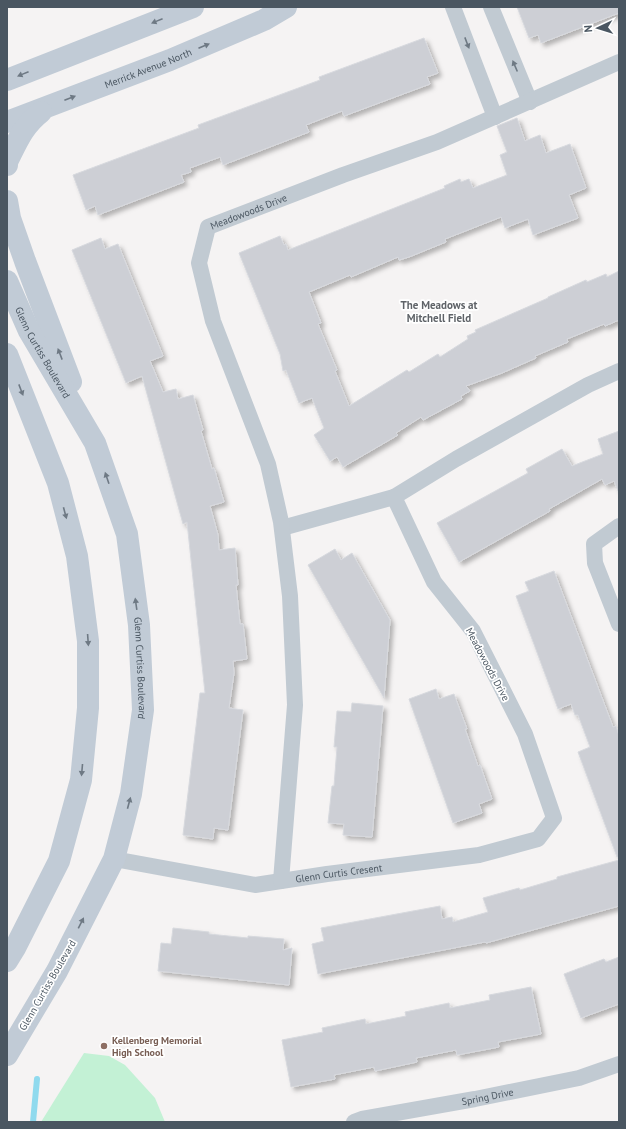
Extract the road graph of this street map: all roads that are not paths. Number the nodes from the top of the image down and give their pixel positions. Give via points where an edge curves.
1 (193, 7) edge
2 (286, 7) edge
3 (453, 7) edge
4 (491, 7) edge
5 (619, 62) edge
6 (7, 80) edge
7 (530, 102) junction
8 (47, 107) junction
9 (495, 117) junction
10 (7, 122) edge
11 (7, 165) edge
12 (7, 201) edge
13 (7, 280) edge
14 (7, 354) edge
15 (619, 370) edge
16 (95, 443) junction
17 (394, 497) junction
18 (619, 526) edge
19 (282, 528) junction
20 (619, 624) edge
21 (554, 818) joint
22 (114, 859) junction
23 (280, 881) junction
24 (7, 961) edge
25 (7, 1054) edge
26 (619, 1064) edge
27 (354, 1122) edge

1 -> 6 main road
8 -> 2 main road, Merrick Avenue North via 170,60 264,20
3 -> 9 street
7 -> 4 street
5 - 7 street, Meadowoods Drive
7 - 9 street, Meadowoods Drive
8 - 10 main road, Merrick Avenue North
8 - 11 main road via 32,119 19,136
9 - 19 street, Meadowoods Drive via 436,142 208,227 199,262 213,321 268,464
16 -> 12 main road via 25,261 10,218
13 - 16 main road, Glenn Curtiss Boulevard via 29,331
14 -> 24 main road via 58,483 77,556 88,641 88,708 81,780 59,861
15 - 17 street via 456,459
22 -> 16 main road, Glenn Curtiss Boulevard via 131,794 143,710 140,633 127,534
17 - 19 street
17 - 21 street, Meadowoods Drive via 434,582 473,631 525,734
18 - 20 street via 594,544 595,563
19 - 23 street, Meadowoods Drive via 290,596 295,705
21 - 23 street, Glenn Curtis Cresent via 538,839 479,855
22 - 23 street, Glenn Curtis Cresent via 255,885
25 -> 22 main road, Glenn Curtiss Boulevard via 58,971
26 - 27 street, Spring Drive via 579,1078

